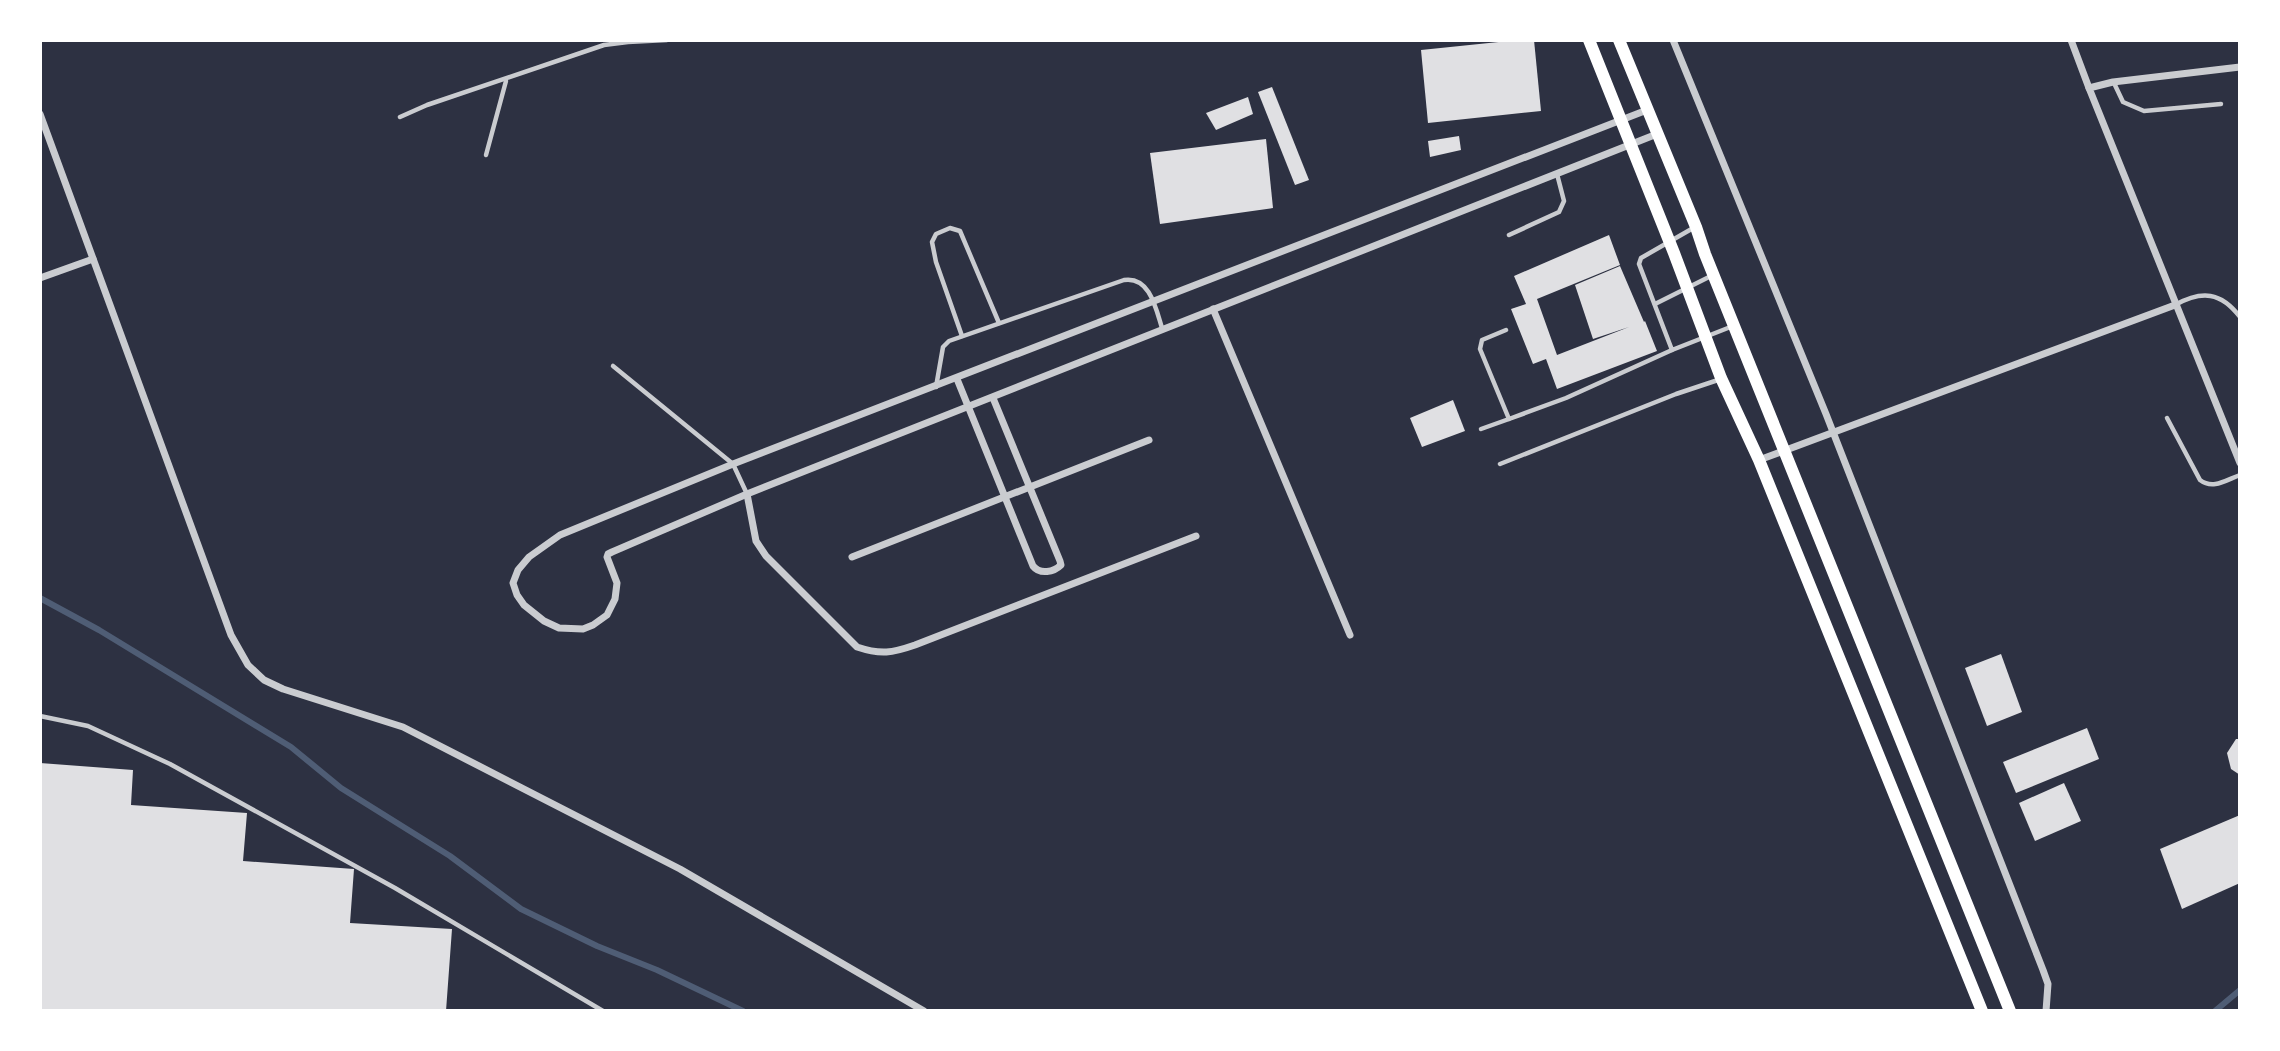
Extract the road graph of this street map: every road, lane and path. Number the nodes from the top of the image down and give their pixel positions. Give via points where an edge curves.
1 (667, 40) edge
2 (1589, 40) edge
3 (1619, 40) edge
4 (1673, 40) edge
5 (2071, 40) edge
6 (2240, 67) edge
7 (506, 80) junction
8 (2113, 82) junction
9 (2089, 88) junction
10 (2221, 104) dead end
11 (1647, 110) junction
12 (40, 114) edge
13 (400, 117) dead end
14 (1620, 121) junction
15 (1657, 134) junction
16 (1630, 145) junction
17 (486, 155) dead end
18 (1556, 174) junction
19 (1696, 227) junction
20 (1509, 235) dead end
21 (1669, 240) junction
22 (93, 259) junction
23 (1713, 275) junction
24 (40, 278) edge
25 (1688, 288) junction
26 (1154, 302) junction
27 (1655, 304) junction
28 (2175, 305) junction
29 (1213, 309) junction
30 (2240, 317) edge
31 (999, 323) junction
32 (1734, 326) junction
33 (1162, 328) junction
34 (1506, 330) dead end
35 (962, 336) junction
36 (1706, 337) junction
37 (1672, 350) junction
38 (613, 366) dead end
39 (1721, 378) junction
40 (957, 379) junction
41 (936, 387) junction
42 (993, 398) junction
43 (968, 406) junction
44 (2166, 418) dead end
45 (1508, 419) junction
46 (1481, 429) dead end
47 (1834, 434) junction
48 (1149, 440) dead end
49 (1784, 451) junction
50 (1759, 460) junction
51 (2240, 463) edge
52 (733, 464) junction
53 (1500, 464) dead end
54 (2240, 475) edge
55 (1029, 486) junction
56 (747, 494) junction
57 (1004, 497) junction
58 (1196, 536) dead end
59 (852, 557) dead end
60 (1350, 635) dead end
61 (40, 716) edge
62 (603, 1011) edge
63 (924, 1011) edge
64 (1982, 1011) edge
65 (2010, 1011) edge
66 (2046, 1011) edge

1 - 7 lane via 613,43
2 - 14 main road
3 - 11 main road
4 - 47 street
5 - 9 street
6 - 8 street
7 - 13 lane
7 - 17 lane
8 - 9 street
8 - 10 lane via 2123,102 2144,111
9 - 28 street
11 - 14 street
11 - 15 main road
12 - 22 street
14 - 16 main road
14 - 26 street
15 - 16 street
15 - 19 main road
16 - 18 street
16 - 21 main road
18 - 20 lane via 1564,201 1559,212
18 - 29 street
19 - 21 lane
19 - 23 main road
21 - 25 main road
21 - 27 lane via 1647,253 1639,264
22 - 24 street
22 - 63 street via 231,635 248,665 264,680 403,727 680,869
23 - 25 lane
23 - 32 main road
25 - 27 lane
25 - 36 main road
26 - 31 lane via 1142,282 1134,278
26 - 33 lane
26 - 40 street
27 - 37 lane
28 - 30 lane via 2191,296 2212,295 2231,305
28 - 47 street
28 - 51 street
29 - 33 street
29 - 60 street
31 - 35 lane
31 - 35 lane via 960,231 950,228 936,234 932,242
32 - 36 lane
32 - 49 main road
33 - 42 street
34 - 45 lane via 1482,340 1479,349
35 - 41 lane via 943,347
36 - 37 lane
36 - 39 main road
37 - 45 lane
38 - 52 lane
39 - 50 main road
39 - 53 lane
40 - 41 street
40 - 43 street
41 - 52 street
42 - 43 street
42 - 55 street
43 - 56 street
43 - 57 street
44 - 54 lane via 2200,480 2213,485
45 - 46 lane
47 - 49 street
47 - 66 street via 2043,970 2048,984
48 - 55 street
49 - 50 street
49 - 65 main road
50 - 64 main road
52 - 56 lane
52 - 56 street via 560,536 518,570 513,583 517,596 544,621 559,628 593,625 607,615 615,599 617,583 608,554
55 - 57 street
55 - 57 street via 1061,565 1057,569 1042,572 1033,566
56 - 58 street via 756,541 766,556 857,647 873,652 915,645
57 - 59 street
61 - 62 lane via 88,726 170,764 395,888

